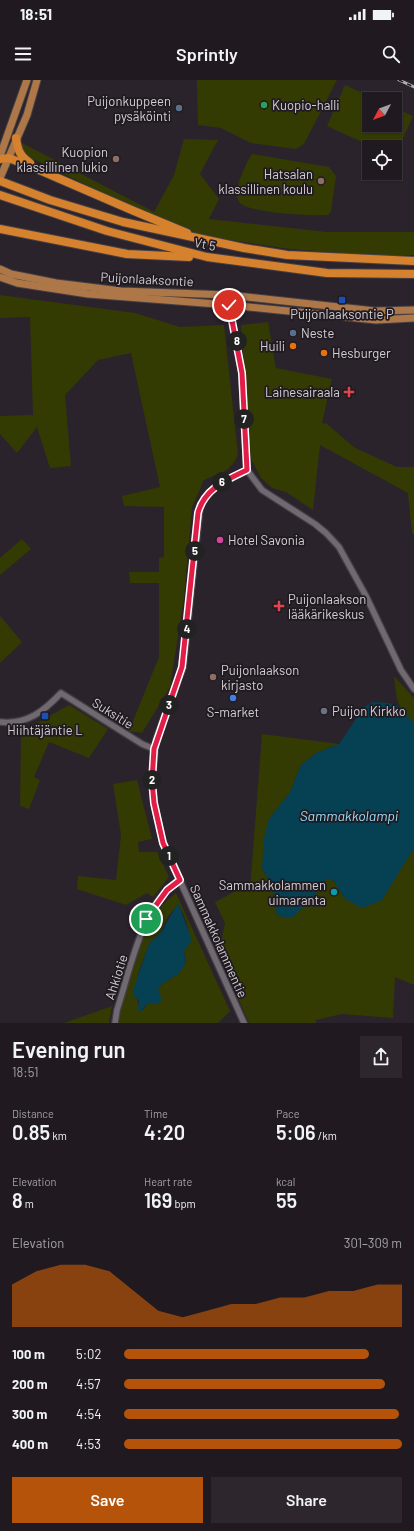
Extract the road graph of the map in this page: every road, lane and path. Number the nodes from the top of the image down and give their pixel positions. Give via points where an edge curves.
1 (27, 80) edge
2 (37, 80) edge
3 (16, 138) junction
4 (0, 156) edge
5 (0, 159) edge
6 (8, 161) junction
7 (37, 169) junction
8 (0, 180) edge
9 (0, 195) edge
10 (0, 229) edge
11 (206, 240) junction
12 (207, 257) junction
13 (414, 261) edge
14 (0, 269) edge
15 (414, 274) edge
16 (0, 277) edge
17 (229, 295) junction
18 (229, 305) junction
19 (414, 310) edge
20 (414, 318) edge
21 (247, 470) junction
22 (414, 688) edge
23 (0, 722) edge
24 (154, 749) junction
25 (180, 880) junction
26 (115, 1023) edge
27 (244, 1023) edge

1 - 4 main road
2 - 3 main road via 27,115
3 - 6 main road
3 - 7 highway via 21,156
5 - 6 highway
6 - 7 highway
6 - 8 main road
7 - 11 highway via 134,212
8 - 11 highway, Vt 5 via 89,212 159,231
9 - 12 highway, Vt 5 via 99,228
10 - 12 highway via 126,254
11 - 13 highway, Vt 5 via 287,255
12 - 15 highway, Vt 5 via 327,273
14 - 17 main road, Puijonlaaksontie via 11,274 56,283 121,291
16 - 18 main road, Puijonlaaksontie via 17,283 88,294
17 - 18 street
17 - 19 main road, Puijonlaaksontie via 375,311
18 - 20 main road, Puijonlaaksontie via 376,320
18 - 21 street via 242,373
21 - 22 street via 257,484 272,497 326,533 339,547 401,670
21 - 24 street, Sammakkolammentie via 219,484 200,507 182,667
23 - 24 street, Suksitie via 20,722 32,717 45,709 61,693
24 - 25 street, Sammakkolammentie via 154,803 163,843
25 - 26 street, Ahkiotie via 167,890 146,919
25 - 27 street, Sammakkolammentie

